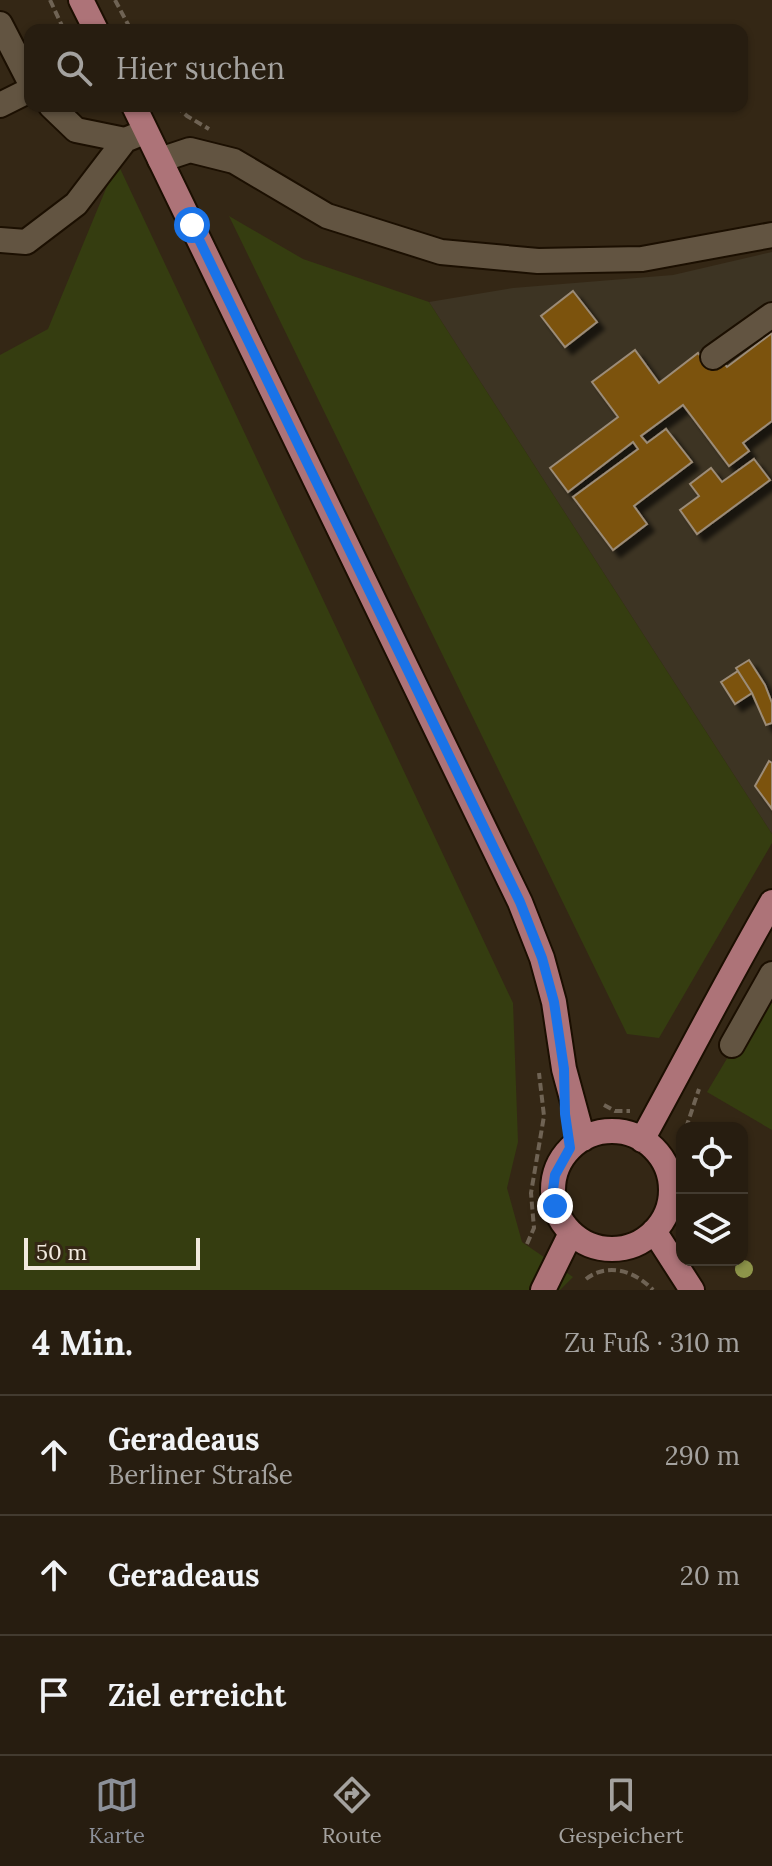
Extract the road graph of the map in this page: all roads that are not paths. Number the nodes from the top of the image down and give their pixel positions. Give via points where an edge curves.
1 (81, 0) edge
2 (0, 24) edge
3 (93, 24) edge
4 (24, 70) edge
5 (24, 93) edge
6 (0, 105) edge
7 (57, 112) edge
8 (134, 112) edge
9 (136, 135) junction
10 (160, 160) junction
11 (772, 235) edge
12 (0, 240) edge
13 (772, 315) edge
14 (713, 357) dead end
15 (772, 902) edge
16 (772, 974) edge
17 (732, 1045) dead end
18 (577, 1143) junction
19 (648, 1144) junction
20 (649, 1235) junction
21 (575, 1236) junction
22 (546, 1285) edge
23 (681, 1290) edge
24 (692, 1290) edge

1 - 3 main road
2 - 4 street
5 - 6 street
7 - 9 street via 76,130
8 - 9 main road
9 - 10 main road
9 - 12 street via 76,204 26,242
10 - 11 street via 190,150 234,161 327,216 441,252 538,261 642,259
10 - 18 main road via 520,902 554,1002
13 - 14 street
15 - 19 main road via 713,1005
16 - 17 street
18 - 19 main road via 613,1131
18 - 21 main road via 555,1175 553,1190 561,1220
19 - 20 main road via 669,1176 671,1190 669,1205
20 - 21 main road via 612,1249
20 - 23 main road
20 - 24 main road
21 - 22 main road via 556,1260

